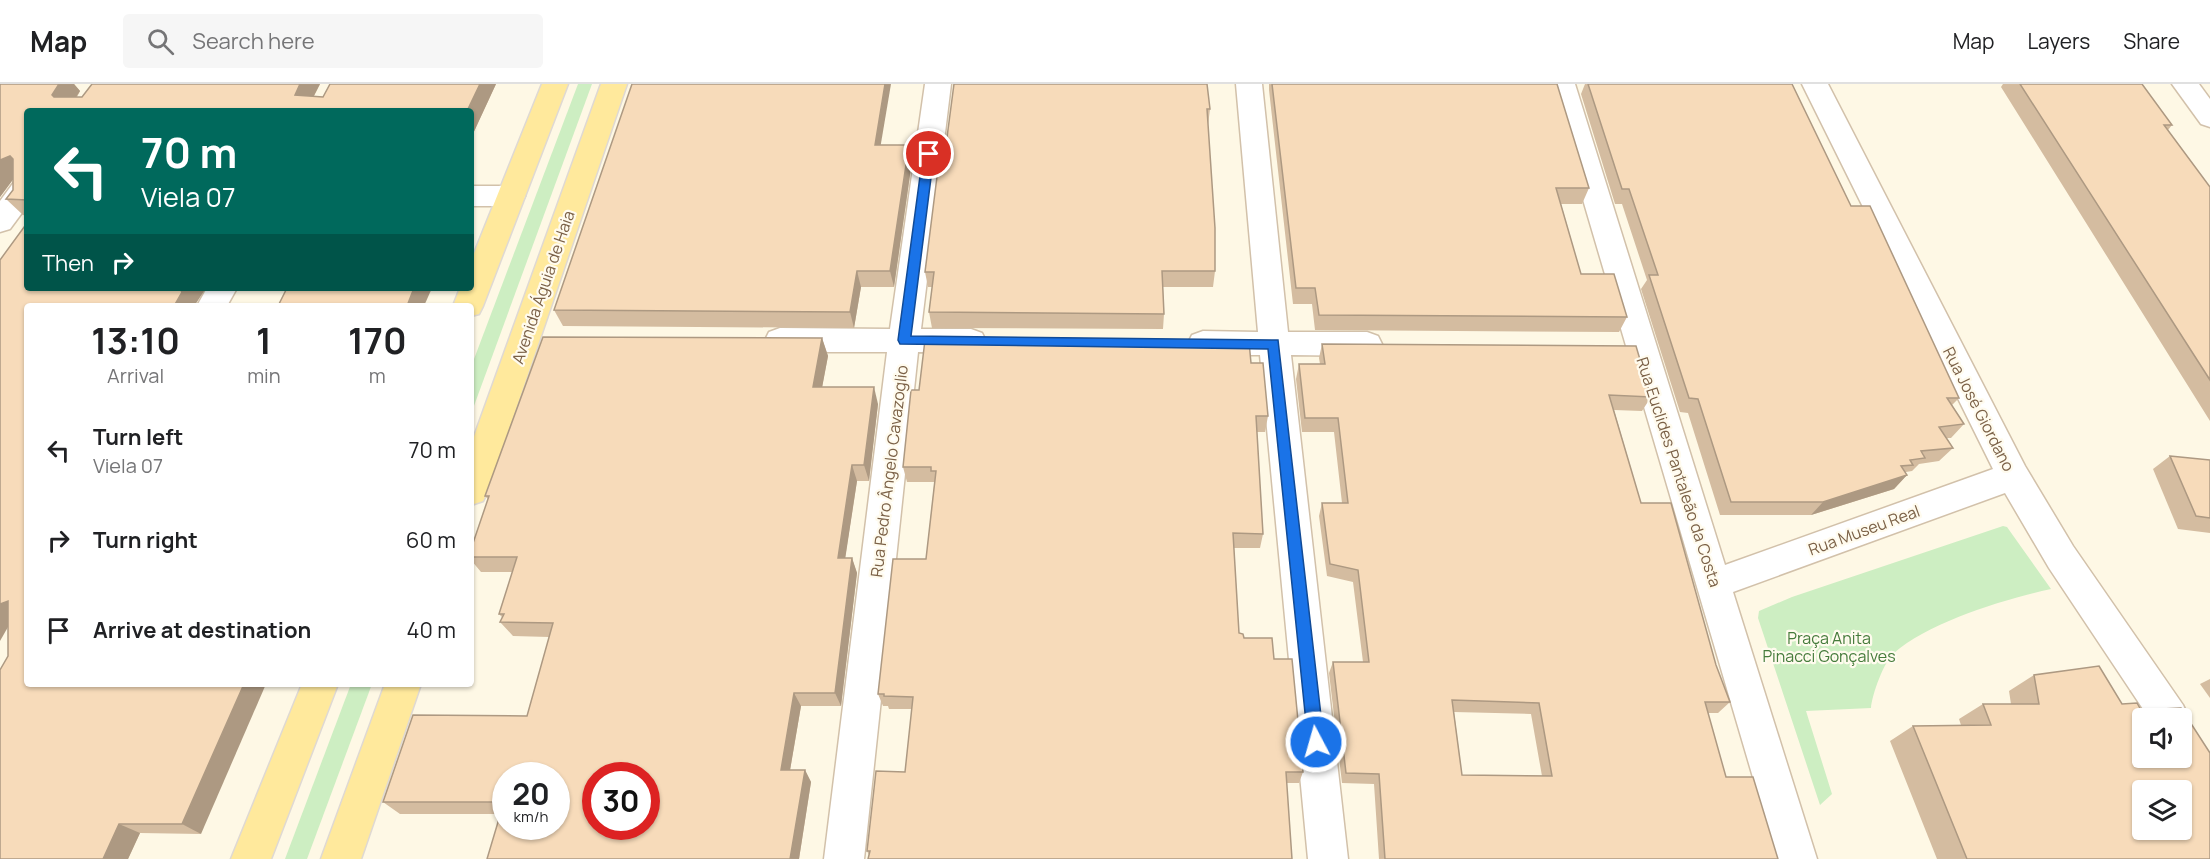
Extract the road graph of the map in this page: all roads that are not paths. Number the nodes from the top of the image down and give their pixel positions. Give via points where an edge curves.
1 (555, 84) edge
2 (614, 84) edge
3 (938, 84) edge
4 (1250, 84) edge
5 (1562, 84) edge
6 (1815, 84) edge
7 (2185, 84) edge
8 (2210, 118) edge
9 (24, 193) edge
10 (474, 196) edge
11 (511, 196) junction
12 (0, 222) edge
13 (474, 291) edge
14 (524, 340) junction
15 (557, 340) edge
16 (751, 340) edge
17 (904, 340) junction
18 (1004, 341) edge
19 (1180, 343) edge
20 (1274, 344) junction
21 (1400, 345) edge
22 (2013, 477) junction
23 (474, 482) edge
24 (1714, 584) junction
25 (319, 687) edge
26 (402, 687) edge
27 (2163, 708) edge
28 (251, 859) edge
29 (341, 859) edge
30 (844, 859) edge
31 (1328, 859) edge
32 (1797, 859) edge

1 - 11 main road
2 - 14 main road, Avenida Águia de Haia
3 - 17 street, Rua Pedro Ângelo Cavazoglio
4 - 20 street
5 - 24 street, Rua Euclides Pantaleão da Costa via 1624,346
6 - 22 street, Rua José Giordano
7 - 8 street
9 - 12 street
10 - 11 street
11 - 13 main road
14 - 15 street
14 - 23 main road, Avenida Águia de Haia
16 - 17 street
17 - 18 street
17 - 30 street, Rua Pedro Ângelo Cavazoglio
19 - 20 street
20 - 21 street
20 - 31 street
22 - 24 street, Rua Museu Real
22 - 27 street, Rua José Giordano via 2061,557
24 - 32 street, Rua Euclides Pantaleão da Costa
25 - 28 main road
26 - 29 main road

